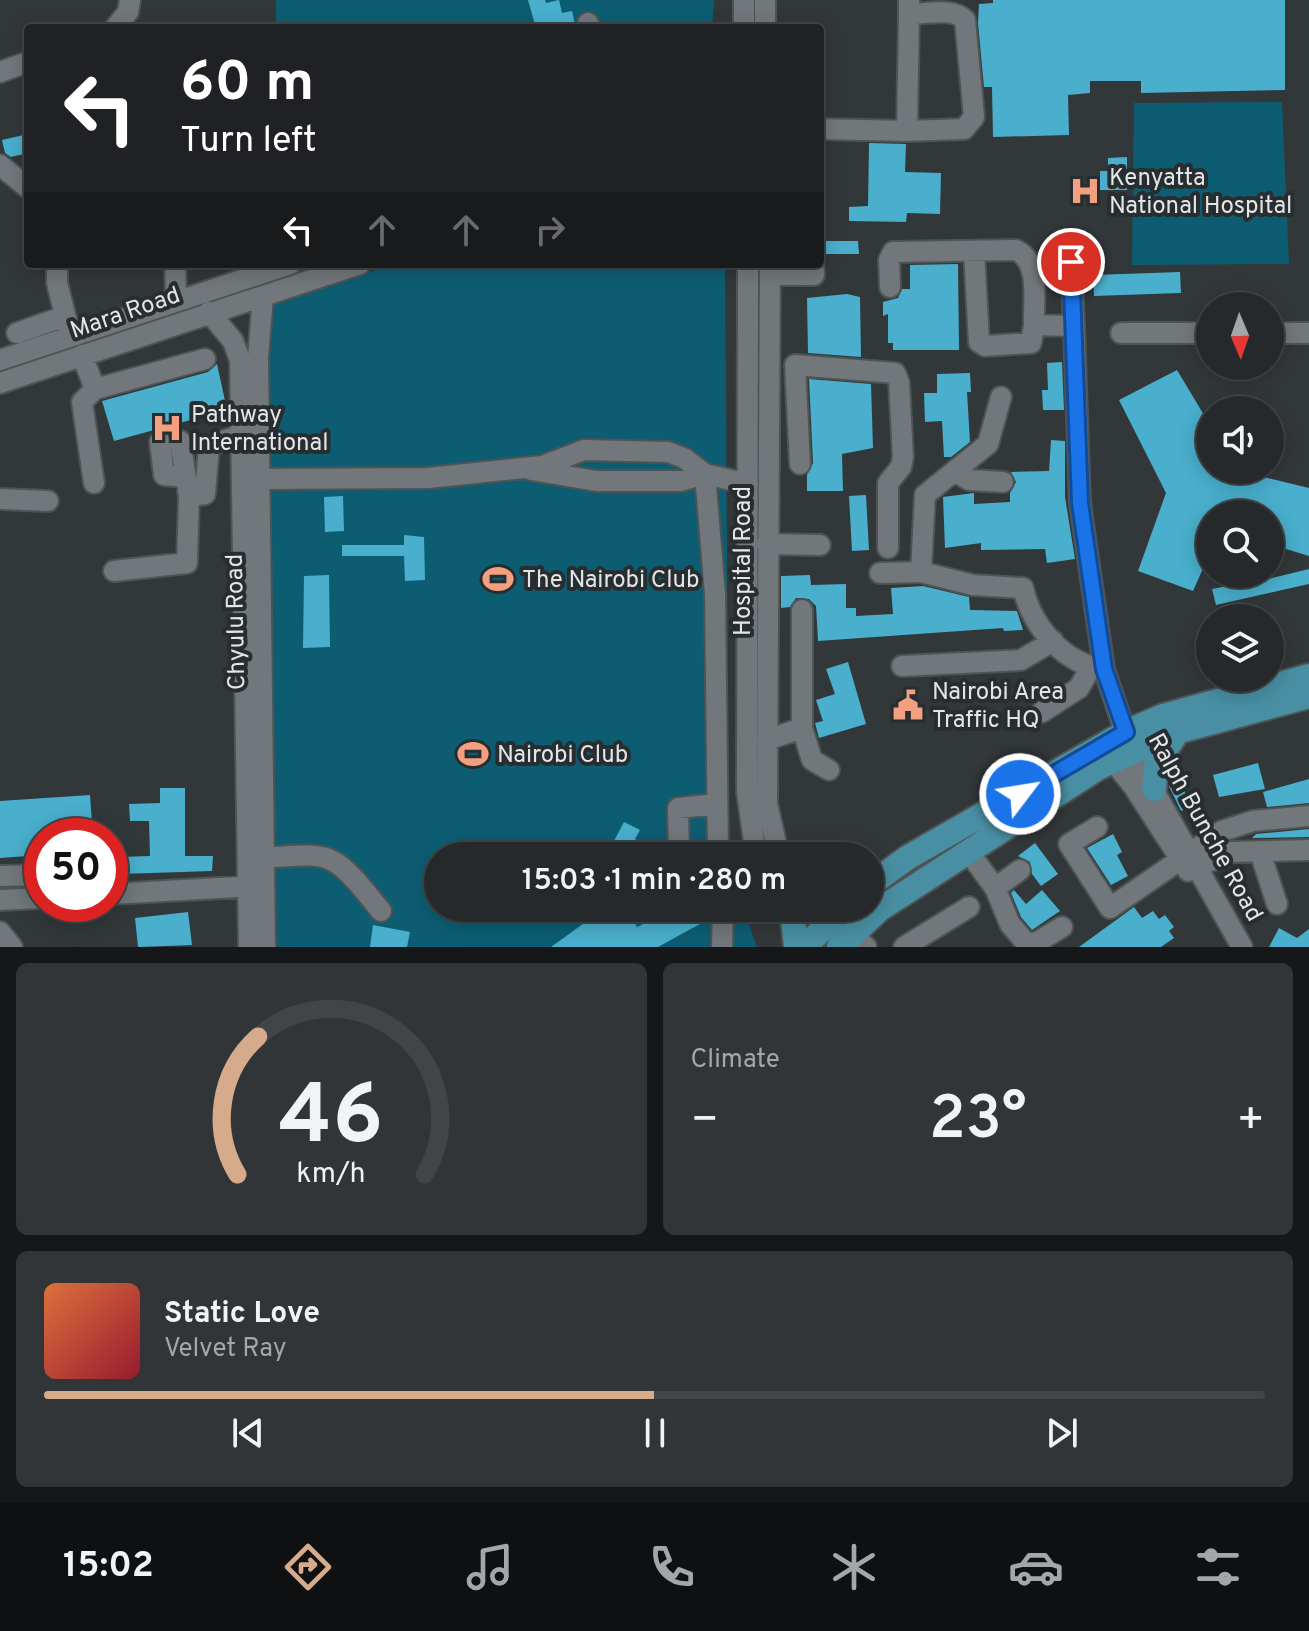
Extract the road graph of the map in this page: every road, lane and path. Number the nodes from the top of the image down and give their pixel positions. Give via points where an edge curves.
1 (130, 0) edge
2 (744, 0) edge
3 (765, 0) edge
4 (909, 7) edge
5 (118, 24) edge
6 (744, 24) edge
7 (765, 24) edge
8 (24, 63) edge
9 (0, 72) edge
10 (824, 129) edge
11 (907, 131) junction
12 (0, 165) edge
13 (24, 185) edge
14 (974, 251) junction
15 (1071, 262) dead end
16 (57, 268) edge
17 (175, 268) edge
18 (262, 268) edge
19 (348, 268) edge
20 (748, 268) edge
21 (813, 269) edge
22 (770, 270) edge
23 (241, 271) edge
24 (890, 287) dead end
25 (263, 296) junction
26 (176, 300) junction
27 (209, 312) junction
28 (68, 325) junction
29 (1034, 325) junction
30 (1074, 326) junction
31 (17, 333) dead end
32 (1121, 333) dead end
33 (1196, 333) edge
34 (1284, 333) edge
35 (1309, 333) edge
36 (82, 355) junction
37 (205, 359) dead end
38 (0, 360) edge
39 (0, 383) edge
40 (95, 389) junction
41 (797, 397) junction
42 (1001, 397) dead end
43 (769, 399) junction
44 (250, 432) junction
45 (170, 441) dead end
46 (800, 464) dead end
47 (525, 468) junction
48 (955, 471) junction
49 (705, 474) junction
50 (259, 479) junction
51 (1003, 482) dead end
52 (94, 483) dead end
53 (748, 484) junction
54 (186, 487) junction
55 (0, 499) edge
56 (48, 501) dead end
57 (767, 544) junction
58 (820, 545) dead end
59 (888, 548) dead end
60 (114, 571) dead end
61 (921, 572) junction
62 (880, 573) dead end
63 (802, 610) dead end
64 (1053, 641) junction
65 (902, 666) dead end
66 (1097, 668) junction
67 (1309, 676) edge
68 (1309, 696) edge
69 (1042, 712) dead end
70 (802, 728) junction
71 (1178, 732) junction
72 (767, 740) junction
73 (1118, 748) junction
74 (829, 770) dead end
75 (1154, 789) junction
76 (717, 804) junction
77 (1309, 816) edge
78 (1097, 827) dead end
79 (679, 842) edge
80 (718, 842) edge
81 (754, 842) edge
82 (776, 842) edge
83 (1309, 850) edge
84 (968, 851) junction
85 (1260, 852) junction
86 (255, 857) junction
87 (1190, 863) junction
88 (1020, 870) dead end
89 (24, 875) edge
90 (884, 875) edge
91 (0, 876) edge
92 (256, 886) junction
93 (995, 888) junction
94 (128, 893) edge
95 (24, 899) edge
96 (0, 900) edge
97 (1277, 904) dead end
98 (969, 907) dead end
99 (381, 911) dead end
100 (723, 922) edge
101 (793, 922) edge
102 (817, 922) edge
103 (1062, 927) dead end
104 (0, 932) edge
105 (835, 932) edge
106 (12, 947) edge
107 (249, 947) edge
108 (265, 947) edge
109 (722, 947) edge
110 (796, 947) edge
111 (904, 947) edge
112 (1229, 947) edge
113 (1242, 947) edge

1 - 5 street
2 - 6 street
3 - 7 street
4 - 11 street
4 - 11 street via 959,14 965,20 974,117 964,129
8 - 9 street
10 - 11 street
12 - 13 street
14 - 24 street via 893,252
14 - 29 street via 1016,250 1026,255 1032,264
14 - 29 street via 979,342 1022,346 1031,343
15 - 30 street
16 - 28 street
17 - 26 street
18 - 23 street, Mara Road
19 - 25 street, Mara Road
20 - 53 street, Hospital Road
21 - 22 street
22 - 43 street, Hospital Road
23 - 26 street, Mara Road
25 - 27 street, Mara Road
25 - 44 street, Chyulu Road
26 - 28 street, Mara Road
27 - 36 street, Mara Road
27 - 44 street, Chyulu Road via 233,341 240,360
28 - 31 street
28 - 38 street, Mara Road
29 - 30 street
30 - 66 street via 1080,503
32 - 33 street
34 - 35 street
36 - 39 street, Mara Road
36 - 40 street
37 - 40 street
40 - 52 street via 82,402
41 - 43 street
41 - 46 street
41 - 59 street via 795,365 895,373 903,457 888,483
42 - 48 street via 988,444
43 - 57 street, Hospital Road
44 - 50 street, Chyulu Road
44 - 54 street via 209,446 205,494
44 - 86 street, Chyulu Road
45 - 54 street via 164,475
47 - 49 street via 596,481 681,481
47 - 49 street via 584,450 656,452 684,458
47 - 50 street via 428,478
48 - 51 street via 969,480
48 - 61 street via 925,495
49 - 53 street
49 - 76 street via 715,594
50 - 86 street, Chyulu Road
53 - 81 street, Hospital Road via 747,792
54 - 60 street via 187,563
55 - 56 street
57 - 58 street
57 - 72 street, Hospital Road
61 - 62 street
61 - 64 street via 973,585 1023,588 1027,605
63 - 70 street
64 - 65 street via 1021,660
64 - 66 street via 1072,659
66 - 69 street via 1079,688
66 - 73 street
67 - 73 main road via 1163,716
68 - 71 main road
70 - 72 street
70 - 74 street via 812,760
71 - 73 main road
71 - 75 main road via 1156,766
72 - 82 street, Hospital Road via 767,804
73 - 75 street, Ralph Bunche Road
73 - 84 main road via 1098,768
73 - 87 street, Ralph Bunche Road via 1134,787
73 - 90 main road
75 - 87 street, Ralph Bunche Road
76 - 79 street via 678,808
76 - 80 street
77 - 87 street via 1238,824
78 - 87 street via 1069,844 1110,908
83 - 85 street
84 - 93 street
84 - 105 main road
85 - 87 street via 1230,852
85 - 97 street
86 - 92 street, Chyulu Road
86 - 99 street via 327,856 351,873
87 - 112 street, Ralph Bunche Road
87 - 113 street, Ralph Bunche Road
88 - 93 street
89 - 91 street
92 - 94 street
92 - 107 street, Chyulu Road
92 - 108 street, Chyulu Road
93 - 103 street via 1010,924 1026,943 1036,943
95 - 96 street
98 - 111 street
100 - 109 street
101 - 110 main road
102 - 105 street
104 - 106 street

